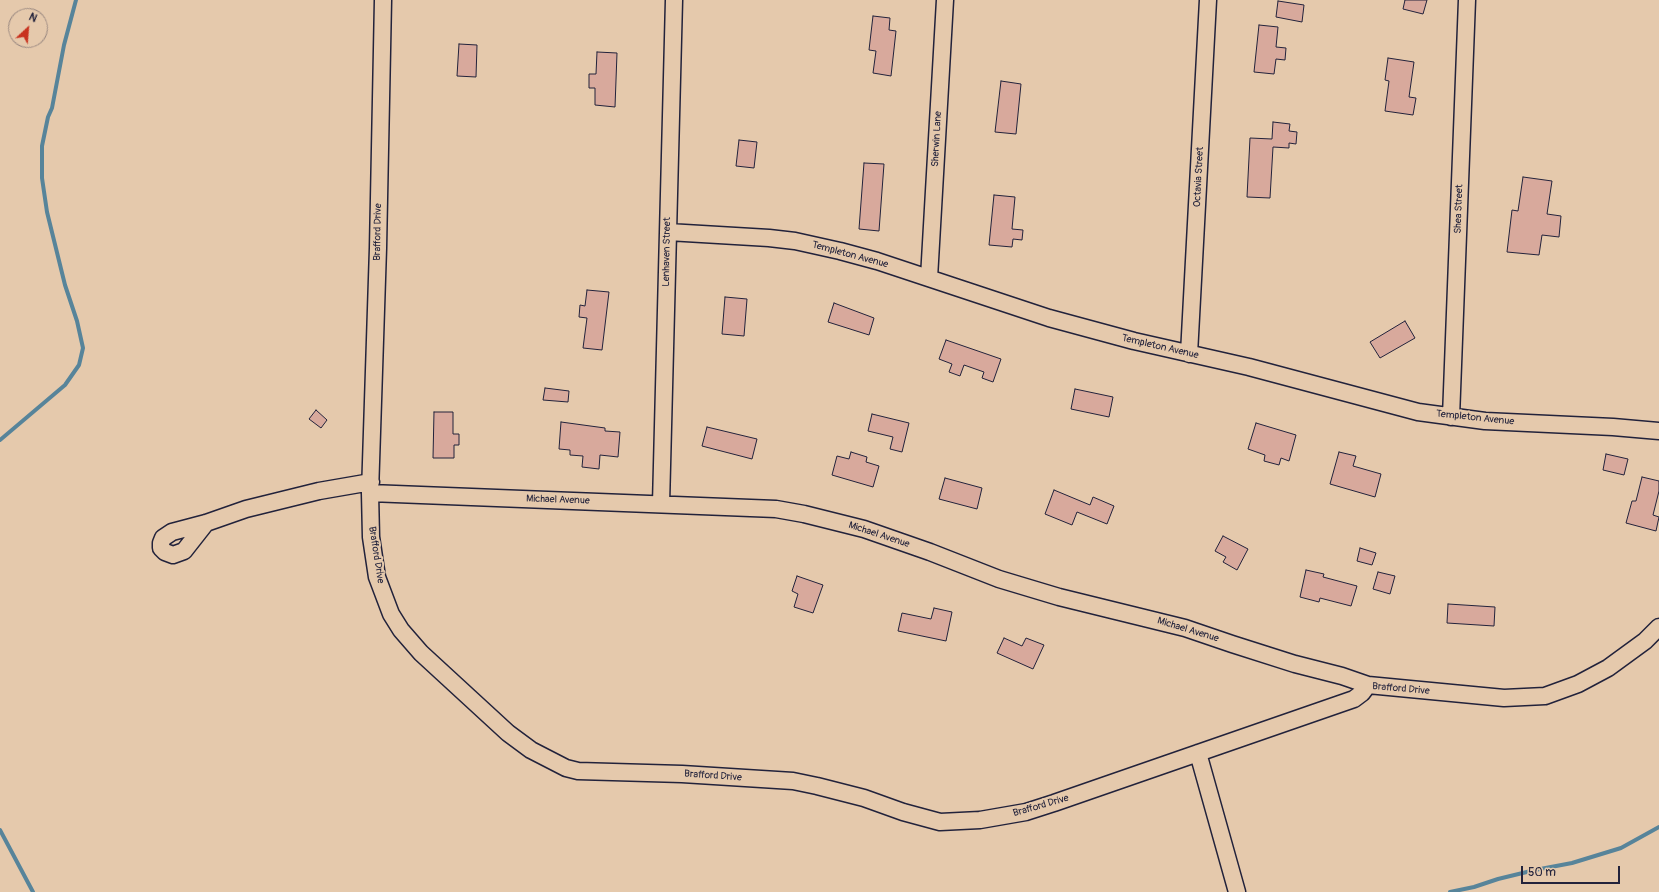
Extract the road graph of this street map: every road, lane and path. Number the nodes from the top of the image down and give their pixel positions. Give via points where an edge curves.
1 (383, 0) edge
2 (674, 0) edge
3 (944, 0) edge
4 (1208, 0) edge
5 (1467, 0) edge
6 (668, 232) junction
7 (929, 278) junction
8 (1189, 354) junction
9 (1451, 417) junction
10 (1659, 432) edge
11 (370, 488) junction
12 (661, 504) junction
13 (206, 523) dead end
14 (1659, 627) edge
15 (1368, 685) junction
16 (1198, 753) junction
17 (1237, 892) edge

1 - 11 street, Brafford Drive
2 - 6 street, Lenhaven Street
3 - 7 street, Sherwin Lane
4 - 8 street, Octavia Street
5 - 9 street, Shea Street
6 - 7 street, Templeton Avenue via 795,241 877,261
6 - 12 street, Lenhaven Street
7 - 8 street, Templeton Avenue via 1049,318
8 - 9 street, Templeton Avenue via 1249,367 1418,412
9 - 10 street, Templeton Avenue
11 - 12 street, Michael Avenue
11 - 13 street, Michael Avenue via 318,491 246,509
11 - 16 street, Brafford Drive via 371,537 377,577 383,596 401,630 422,653 508,733 531,750 566,768 578,771 793,781 864,798 940,822 980,820 1026,812
12 - 15 street, Michael Avenue via 776,509 864,529 998,579 1185,628
14 - 15 street, Brafford Drive via 1645,641 1608,668 1578,684 1545,696 1504,698
15 - 16 street, Brafford Drive via 1362,694 1354,699
16 - 17 street

